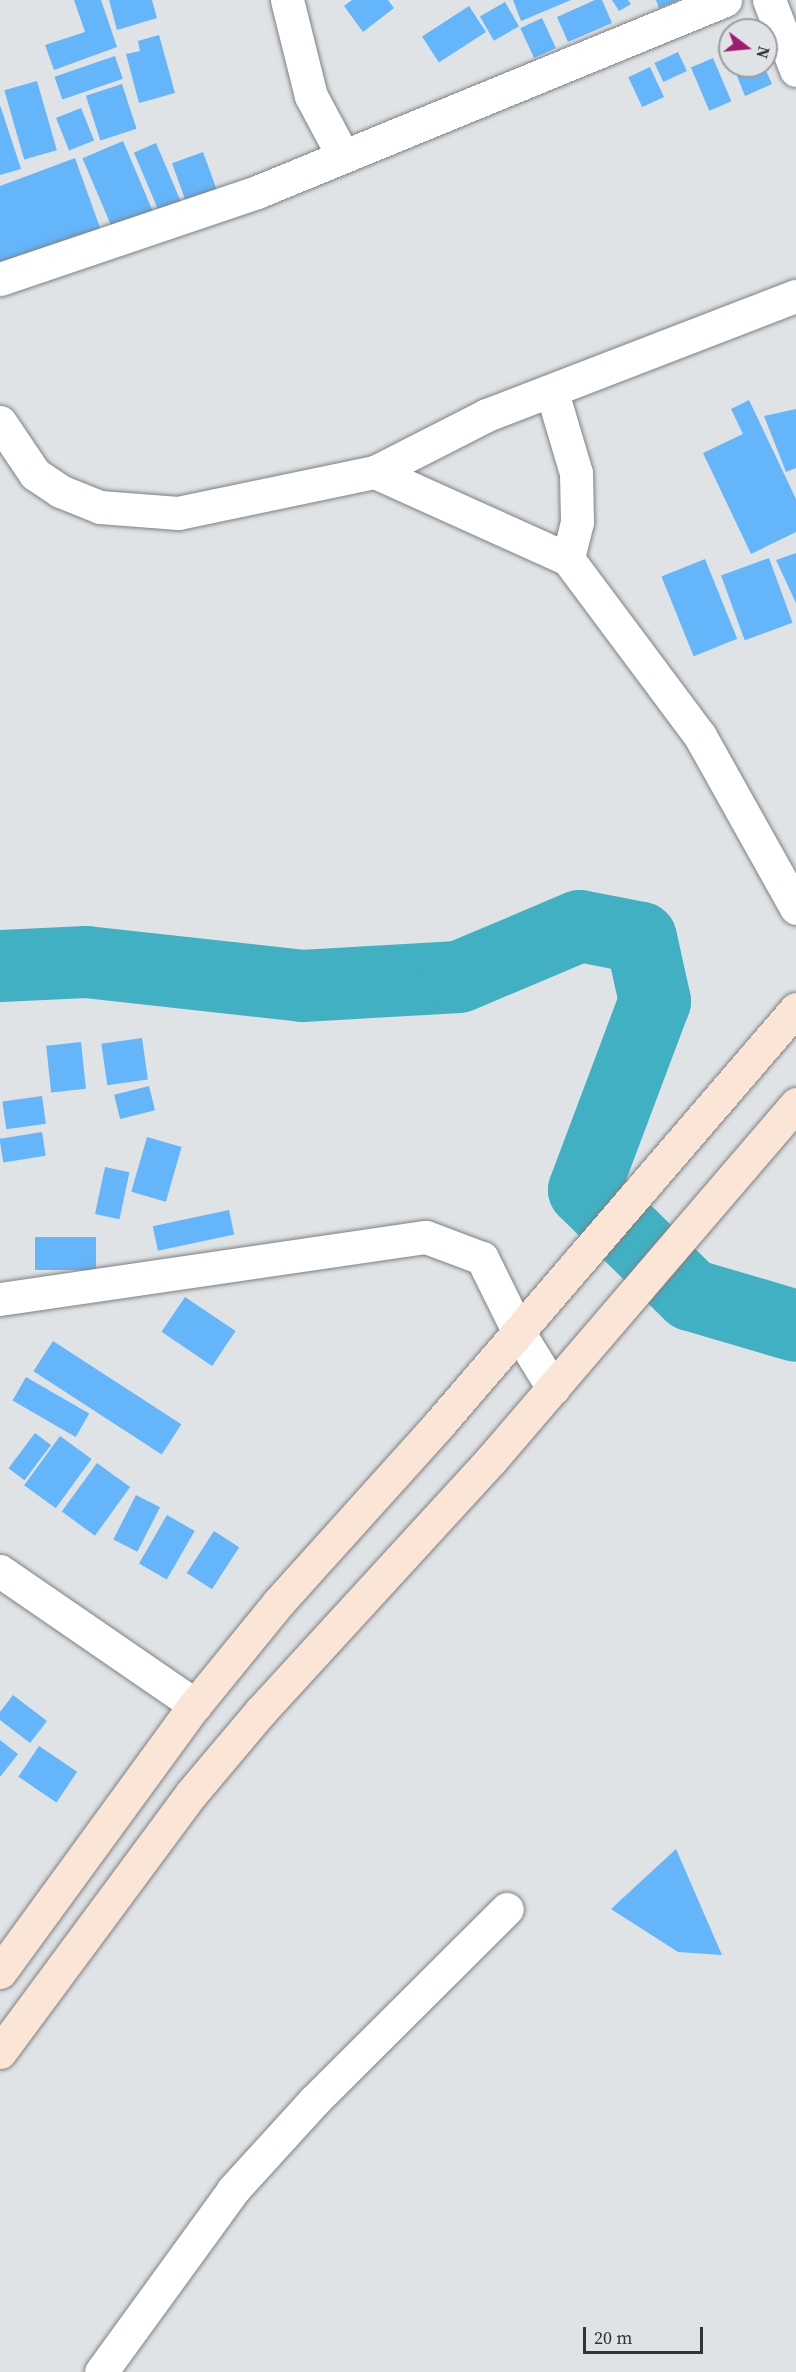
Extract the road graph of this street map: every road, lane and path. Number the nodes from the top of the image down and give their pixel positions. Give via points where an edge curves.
1 (287, 0) edge
2 (725, 0) edge
3 (769, 0) edge
4 (796, 70) edge
5 (342, 154) junction
6 (0, 279) edge
7 (796, 296) edge
8 (552, 392) junction
9 (0, 422) edge
10 (375, 472) junction
11 (568, 559) junction
12 (796, 908) edge
13 (796, 1009) edge
14 (796, 1104) edge
15 (0, 1299) edge
16 (519, 1333) junction
17 (553, 1388) junction
18 (0, 1571) edge
19 (195, 1705) junction
20 (507, 1909) dead end
21 (0, 1972) edge
22 (0, 2052) edge
23 (101, 2372) edge

1 - 5 street via 311,96
2 - 5 street
3 - 4 street
5 - 6 street via 175,223
7 - 8 street
8 - 10 street via 487,415
8 - 11 street via 576,473 577,522
9 - 10 street via 35,474 48,483 100,507 136,512 178,513
10 - 11 street
11 - 12 street via 700,736
13 - 16 main road
14 - 17 main road
15 - 16 street via 426,1237 482,1258
16 - 17 street
16 - 19 main road via 279,1602
17 - 22 main road via 247,1727 141,1860
18 - 19 street
19 - 21 main road
20 - 23 street via 322,2093 234,2190

